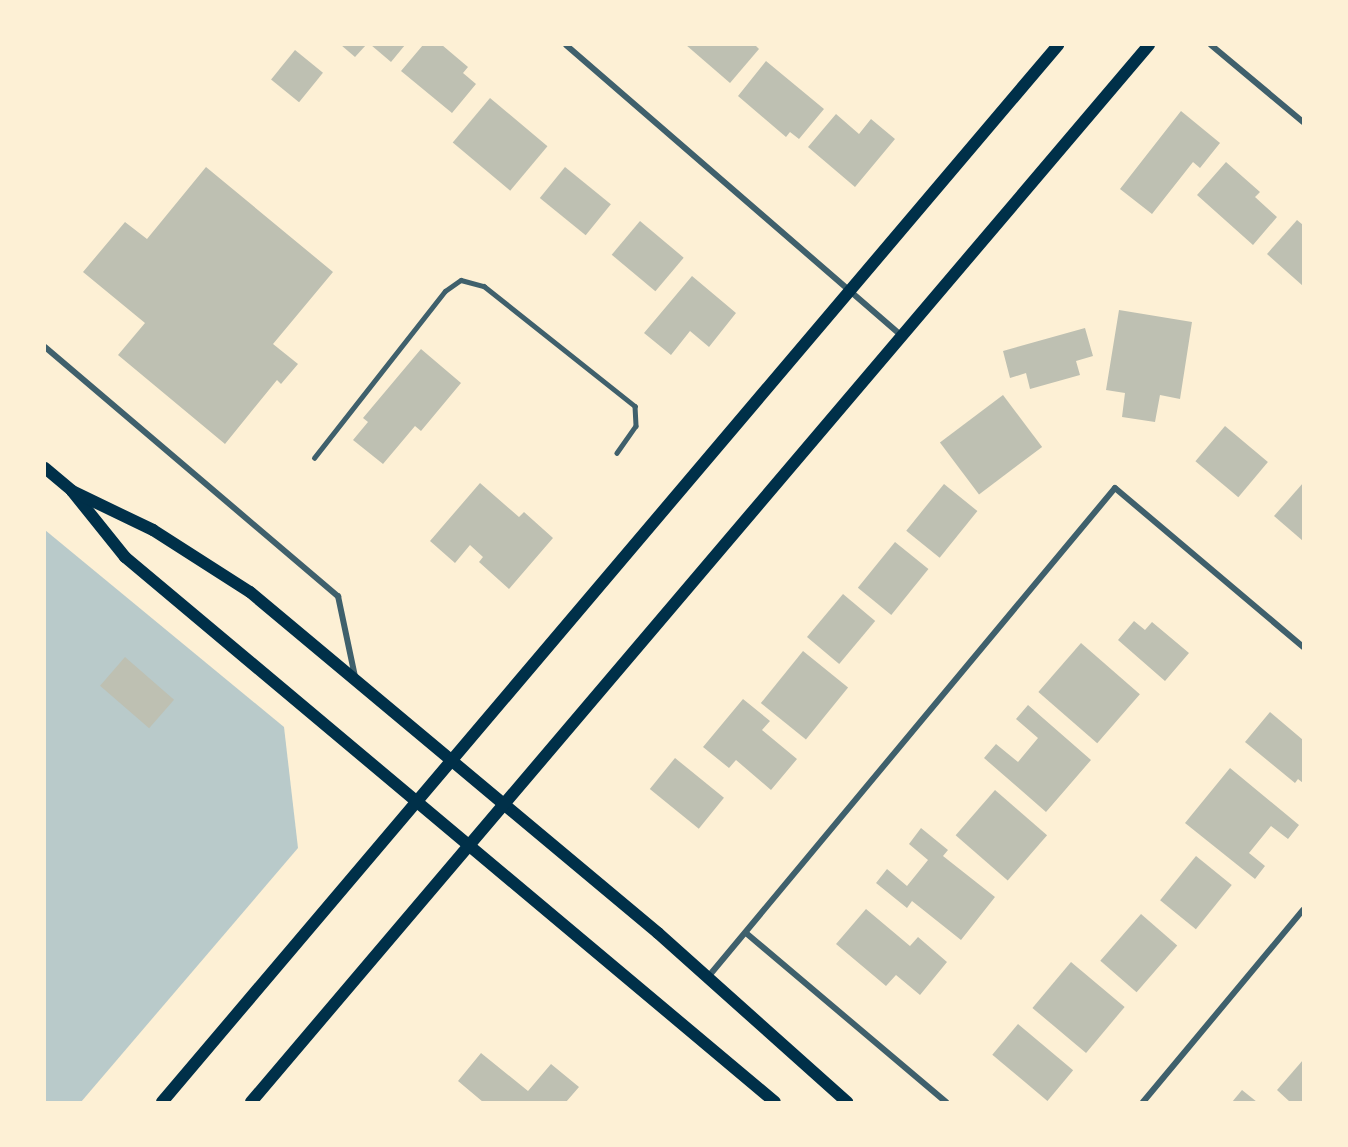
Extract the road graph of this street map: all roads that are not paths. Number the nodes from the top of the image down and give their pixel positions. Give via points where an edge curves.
1 (566, 45) edge
2 (1058, 45) edge
3 (1149, 45) edge
4 (1211, 45) edge
5 (1303, 122) edge
6 (849, 292) junction
7 (902, 336) junction
8 (45, 348) edge
9 (617, 453) dead end
10 (314, 458) dead end
11 (45, 468) edge
12 (72, 491) junction
13 (1303, 647) edge
14 (355, 680) junction
15 (451, 760) junction
16 (415, 803) junction
17 (503, 804) junction
18 (467, 846) junction
19 (1303, 910) edge
20 (746, 933) junction
21 (708, 977) junction
22 (162, 1102) edge
23 (251, 1102) edge
24 (775, 1102) edge
25 (847, 1102) edge
26 (946, 1102) edge
27 (1143, 1102) edge

1 - 6 street
2 - 6 main road
3 - 7 main road
4 - 5 street
6 - 7 street
6 - 15 main road
7 - 17 main road
8 - 14 street via 338,596
9 - 10 lane via 636,426 635,406 484,286 461,280 445,291
11 - 12 main road
12 - 14 main road via 153,530 250,592
12 - 16 main road via 125,557
13 - 20 street via 1115,488
14 - 15 main road
15 - 16 main road
15 - 17 main road
16 - 18 main road
16 - 22 main road
17 - 18 main road
17 - 21 main road
18 - 23 main road
18 - 24 main road
19 - 27 street
20 - 21 street
20 - 26 street
21 - 25 main road

